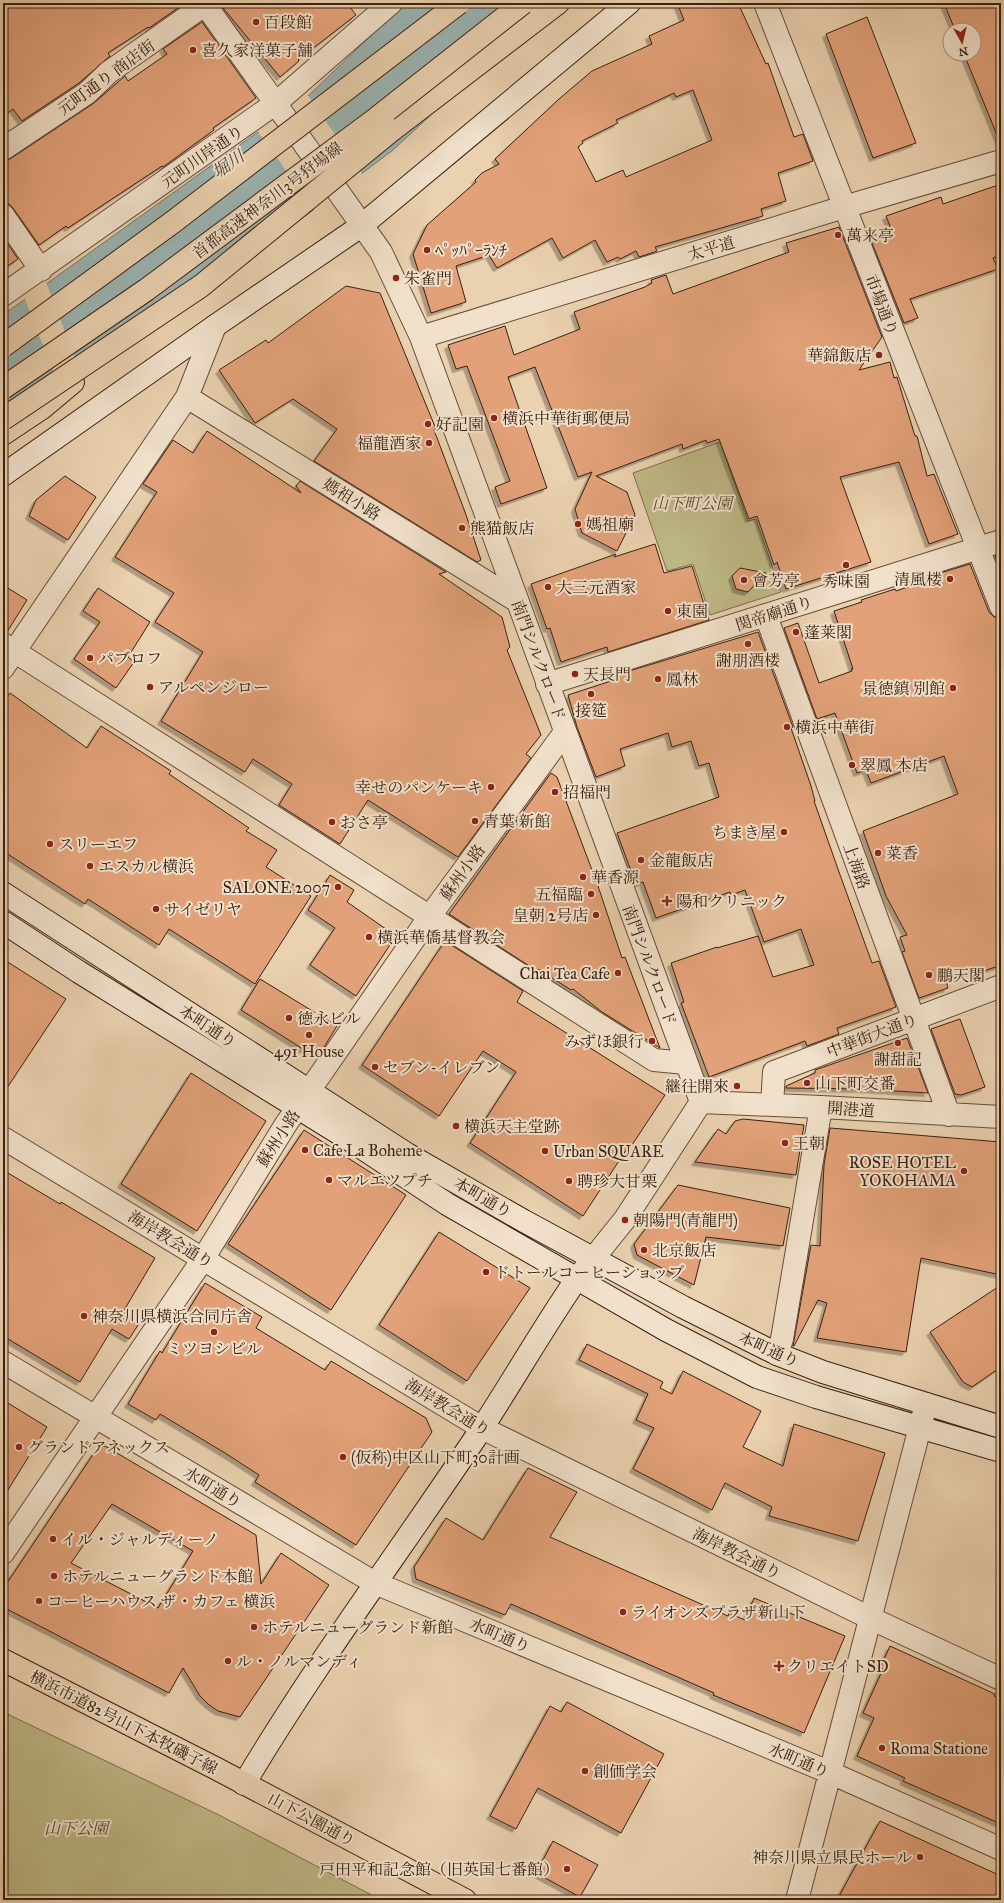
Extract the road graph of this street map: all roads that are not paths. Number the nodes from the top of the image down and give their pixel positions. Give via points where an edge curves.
1 (391, 3) edge
2 (459, 3) edge
3 (523, 3) edge
4 (558, 3) edge
5 (629, 3) edge
6 (766, 3) edge
7 (205, 4) edge
8 (278, 107) junction
9 (3, 149) edge
10 (1001, 161) edge
11 (844, 207) junction
12 (3, 215) edge
13 (361, 226) junction
14 (41, 270) junction
15 (3, 295) edge
16 (215, 326) junction
17 (128, 336) junction
18 (421, 337) junction
19 (3, 346) edge
20 (3, 388) edge
21 (187, 397) junction
22 (3, 418) edge
23 (3, 434) edge
24 (3, 475) edge
25 (1001, 541) edge
26 (977, 549) junction
27 (517, 602) junction
28 (1001, 607) edge
29 (766, 616) junction
30 (7, 654) edge
31 (547, 684) junction
32 (565, 732) junction
33 (3, 893) edge
34 (430, 916) junction
35 (3, 922) edge
36 (1001, 986) edge
37 (913, 1020) junction
38 (686, 1063) junction
39 (303, 1099) junction
40 (701, 1102) junction
41 (772, 1105) junction
42 (821, 1107) junction
43 (949, 1115) junction
44 (1001, 1117) edge
45 (3, 1138) edge
46 (203, 1258) junction
47 (594, 1258) junction
48 (576, 1280) junction
49 (777, 1354) junction
50 (3, 1362) edge
51 (926, 1404) junction
52 (96, 1417) junction
53 (1001, 1426) edge
54 (920, 1427) junction
55 (482, 1428) junction
56 (1001, 1451) edge
57 (3, 1553) edge
58 (375, 1583) junction
59 (870, 1618) junction
60 (3, 1660) edge
61 (1001, 1679) edge
62 (831, 1773) junction
63 (244, 1784) junction
64 (1001, 1849) edge
65 (465, 1900) edge
66 (797, 1900) edge

1 - 8 street, 元町川岸通り
2 - 19 main road, bridge via 173,222
3 - 20 main road, 首都高速神奈川3号狩場線, bridge via 377,118 146,290
4 - 17 main road, bridge via 392,130 201,286
5 - 13 street
6 - 11 street, 市場通り
7 - 8 street, 南門シルクロード
7 - 9 street, 元町通り 商店街 via 110,72 87,93
8 - 13 street, 南門シルクロード, bridge
8 - 14 street, 元町川岸通り
10 - 11 street, 太平道
11 - 18 street, 太平道
11 - 26 street, 市場通り
12 - 14 street
13 - 16 street
13 - 18 street, 南門シルクロード via 381,252
14 - 15 street, 元町川岸通り
16 - 21 street
16 - 24 street
17 - 22 main road, bridge
17 - 23 main road, bridge via 42,408
18 - 27 street, 南門シルクロード
21 - 27 street, 媽祖小路
21 - 30 street
25 - 26 street, 関帝廟通り
26 - 28 street, 市場通り
26 - 29 street, 関帝廟通り
27 - 31 street, 南門シルクロード
29 - 31 street, 関帝廟通り
29 - 37 street, 上海路
30 - 34 street
31 - 32 street, 南門シルクロード
32 - 34 street, 蘇州小路
32 - 38 street, 南門シルクロード
33 - 39 street, 本町通り
34 - 38 street via 654,1060
34 - 39 street, 蘇州小路
35 - 39 street, 本町通り via 79,972
36 - 37 street, 中華街大通り
37 - 41 street, 中華街大通り via 774,1072
37 - 43 street, 上海路
38 - 40 street, 南門シルクロード
39 - 46 street, 蘇州小路
39 - 47 street, 本町通り
39 - 48 street, 本町通り via 446,1204
40 - 41 street, 開港道
40 - 47 street via 625,1219
41 - 42 street, 開港道
42 - 43 street, 開港道
42 - 49 street via 782,1339
43 - 44 street, 開港道
45 - 46 street, 海岸教会通り
46 - 52 street, 蘇州小路
46 - 55 street, 海岸教会通り
47 - 48 street
47 - 49 street, 本町通り via 683,1307
48 - 54 street, 本町通り via 757,1377
48 - 55 street
49 - 51 street, 本町通り via 823,1372
50 - 52 street, 水町通り
51 - 53 street, 本町通り
51 - 54 street
52 - 57 street, 蘇州小路
52 - 58 street, 水町通り
54 - 56 street, 本町通り
54 - 59 street
55 - 58 street
55 - 59 street, 海岸教会通り
58 - 62 street, 水町通り
58 - 63 street
59 - 61 street, 海岸教会通り
59 - 62 street
60 - 63 main road, 横浜市道82号山下本牧磯子線
62 - 64 street, 水町通り
62 - 66 street
63 - 65 main road, 山下公園通り

